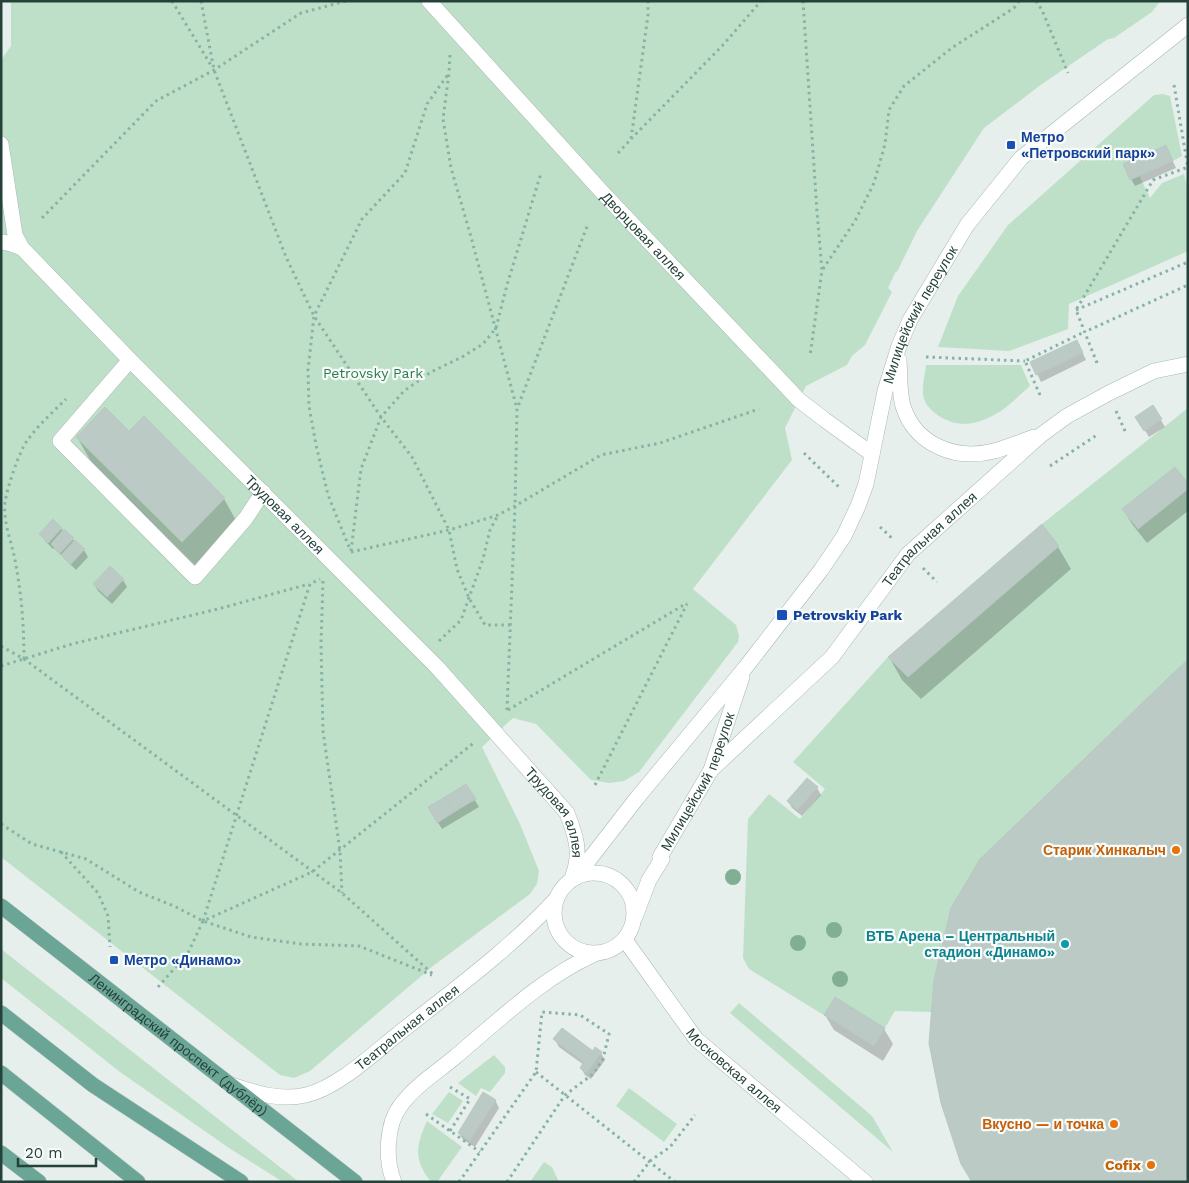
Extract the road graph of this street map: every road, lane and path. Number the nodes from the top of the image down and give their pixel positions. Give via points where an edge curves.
1 (172, 1) edge
2 (201, 1) edge
3 (346, 1) edge
4 (429, 1) edge
5 (648, 1) edge
6 (762, 1) edge
7 (803, 1) edge
8 (1019, 1) edge
9 (1036, 1) edge
10 (1188, 25) edge
11 (451, 26) junction
12 (1181, 37) edge
13 (214, 70) junction
14 (449, 73) junction
15 (1068, 73) dead end
16 (1174, 85) dead end
17 (631, 139) junction
18 (1, 144) edge
19 (618, 153) dead end
20 (1188, 167) edge
21 (541, 173) dead end
22 (42, 218) dead end
23 (588, 224) dead end
24 (1, 242) edge
25 (22, 248) junction
26 (1188, 262) edge
27 (822, 270) junction
28 (1188, 285) edge
29 (1076, 310) junction
30 (314, 316) junction
31 (496, 328) junction
32 (1089, 330) dead end
33 (1084, 332) junction
34 (898, 346) junction
35 (810, 356) dead end
36 (926, 357) dead end
37 (130, 360) junction
38 (1025, 361) junction
39 (1096, 363) dead end
40 (1188, 364) edge
41 (1040, 395) dead end
42 (67, 398) dead end
43 (517, 409) junction
44 (759, 409) dead end
45 (1116, 410) dead end
46 (381, 417) junction
47 (1126, 433) dead end
48 (1041, 435) junction
49 (1096, 435) dead end
50 (804, 453) dead end
51 (872, 454) junction
52 (1050, 466) dead end
53 (840, 488) dead end
54 (263, 492) junction
55 (516, 506) junction
56 (498, 514) junction
57 (880, 527) dead end
58 (449, 530) junction
59 (900, 545) dead end
60 (350, 552) junction
61 (918, 563) dead end
62 (937, 582) dead end
63 (310, 584) junction
64 (469, 598) junction
65 (511, 624) junction
66 (438, 642) dead end
67 (1, 646) edge
68 (24, 659) junction
69 (1, 666) edge
70 (745, 668) junction
71 (475, 742) dead end
72 (712, 770) junction
73 (595, 785) dead end
74 (236, 814) junction
75 (1, 824) edge
76 (61, 851) junction
77 (340, 851) junction
78 (312, 872) junction
79 (573, 879) junction
80 (342, 893) junction
81 (557, 898) junction
82 (1, 906) edge
83 (635, 917) junction
84 (203, 921) junction
85 (625, 940) junction
86 (110, 947) dead end
87 (595, 954) junction
88 (158, 987) dead end
89 (1, 1013) edge
90 (612, 1030) dead end
91 (609, 1034) junction
92 (536, 1072) junction
93 (1, 1073) edge
94 (230, 1084) junction
95 (449, 1086) dead end
96 (565, 1095) junction
97 (426, 1114) dead end
98 (695, 1115) dead end
99 (450, 1130) junction
100 (480, 1152) junction
101 (1, 1153) edge
102 (650, 1161) junction
103 (35, 1180) edge
104 (138, 1182) edge
105 (241, 1182) edge
106 (355, 1182) edge
107 (394, 1182) edge
108 (459, 1182) edge
109 (507, 1182) edge
110 (634, 1182) edge
111 (675, 1182) edge
112 (865, 1182) edge

1 - 13 path
2 - 13 path
3 - 13 path via 301,13
4 - 11 street, Дворцовая аллея
5 - 17 path
6 - 17 path via 723,46
7 - 27 path
8 - 27 path via 1014,8 953,47 904,86 889,110 885,144 874,183 855,221
9 - 15 path
10 - 12 street, Милицейский переулок
11 - 14 path
11 - 51 street, Дворцовая аллея via 799,400
12 - 34 street, Милицейский переулок via 1070,117 1021,158 967,225
13 - 22 path via 156,101
13 - 30 path via 286,257
14 - 30 path via 427,104 405,174 362,219
14 - 31 path via 443,119 451,168
16 - 20 path
17 - 19 path
18 - 25 street, Трудовая аллея via 15,235
20 - 29 path via 1153,180
21 - 31 path
23 - 43 path
24 - 25 street
25 - 37 street, Трудовая аллея
26 - 29 path
27 - 35 path
28 - 32 path
29 - 33 path
30 - 46 path
30 - 60 path via 308,370 309,406 328,495
31 - 43 path
31 - 46 path via 483,344 404,391
33 - 38 path
33 - 39 path
34 - 48 street via 900,388 908,420 920,436 934,446 953,453 973,454
34 - 51 street, Милицейский переулок
36 - 38 path
37 - 54 street, Трудовая аллея
37 - 54 street via 60,441 195,577 246,518
38 - 41 path
40 - 48 street, Театральная аллея via 1154,371 1109,392
42 - 68 path via 26,442 5,502 21,604
43 - 55 path
44 - 55 path via 660,443 601,455
45 - 47 path
46 - 58 path via 412,456
46 - 60 path via 361,469
48 - 72 street, Театральная аллея via 908,554 832,657
49 - 52 path
50 - 53 path
51 - 70 street, Милицейский переулок via 866,484 844,536
54 - 79 street, Трудовая аллея via 437,667 567,813 576,835 578,852
55 - 56 path
55 - 65 path
56 - 58 path
56 - 64 path
57 - 59 path
58 - 60 path
58 - 64 path via 457,569
61 - 62 path
63 - 68 path
63 - 74 path
63 - 77 path via 323,578 323,732
64 - 65 path via 486,625
64 - 66 path via 461,620
65 - 73 path via 508,710 687,603
67 - 68 path
68 - 69 path
68 - 74 path
70 - 72 street, Милицейский переулок
70 - 79 street, Милицейский переулок
71 - 77 path
72 - 83 street, Милицейский переулок via 660,857 662,859 649,880
74 - 78 path
74 - 84 path
75 - 76 path via 32,844
76 - 84 path via 86,859 139,892
76 - 86 path via 98,892 108,916
77 - 78 path
77 - 80 path
78 - 80 path
78 - 84 path
79 - 81 street
79 - 83 street via 594,872 618,880 630,892
80 - 84 path via 435,976 359,946 301,944 251,937
81 - 87 street via 554,918 560,934 571,946
81 - 94 street, Театральная аллея via 498,955 325,1089 308,1095 276,1097
82 - 94 main road, Ленинградский проспект (дублёр)
83 - 85 street
84 - 88 path via 188,953
85 - 87 street via 611,950
85 - 112 street, Московская аллея via 696,1039
87 - 107 street via 551,979 400,1106 391,1128 388,1150
89 - 105 main road via 93,1085
90 - 91 path
91 - 92 path via 580,1015 542,1012
91 - 96 path via 603,1059 593,1074
92 - 96 path
92 - 100 path
93 - 104 main road
94 - 106 main road, Ленинградский проспект (дублёр)
95 - 99 path via 470,1099
96 - 102 path
96 - 109 path
97 - 99 path
98 - 102 path via 670,1147
99 - 100 path
100 - 108 path
101 - 103 main road
102 - 110 path
102 - 111 path

